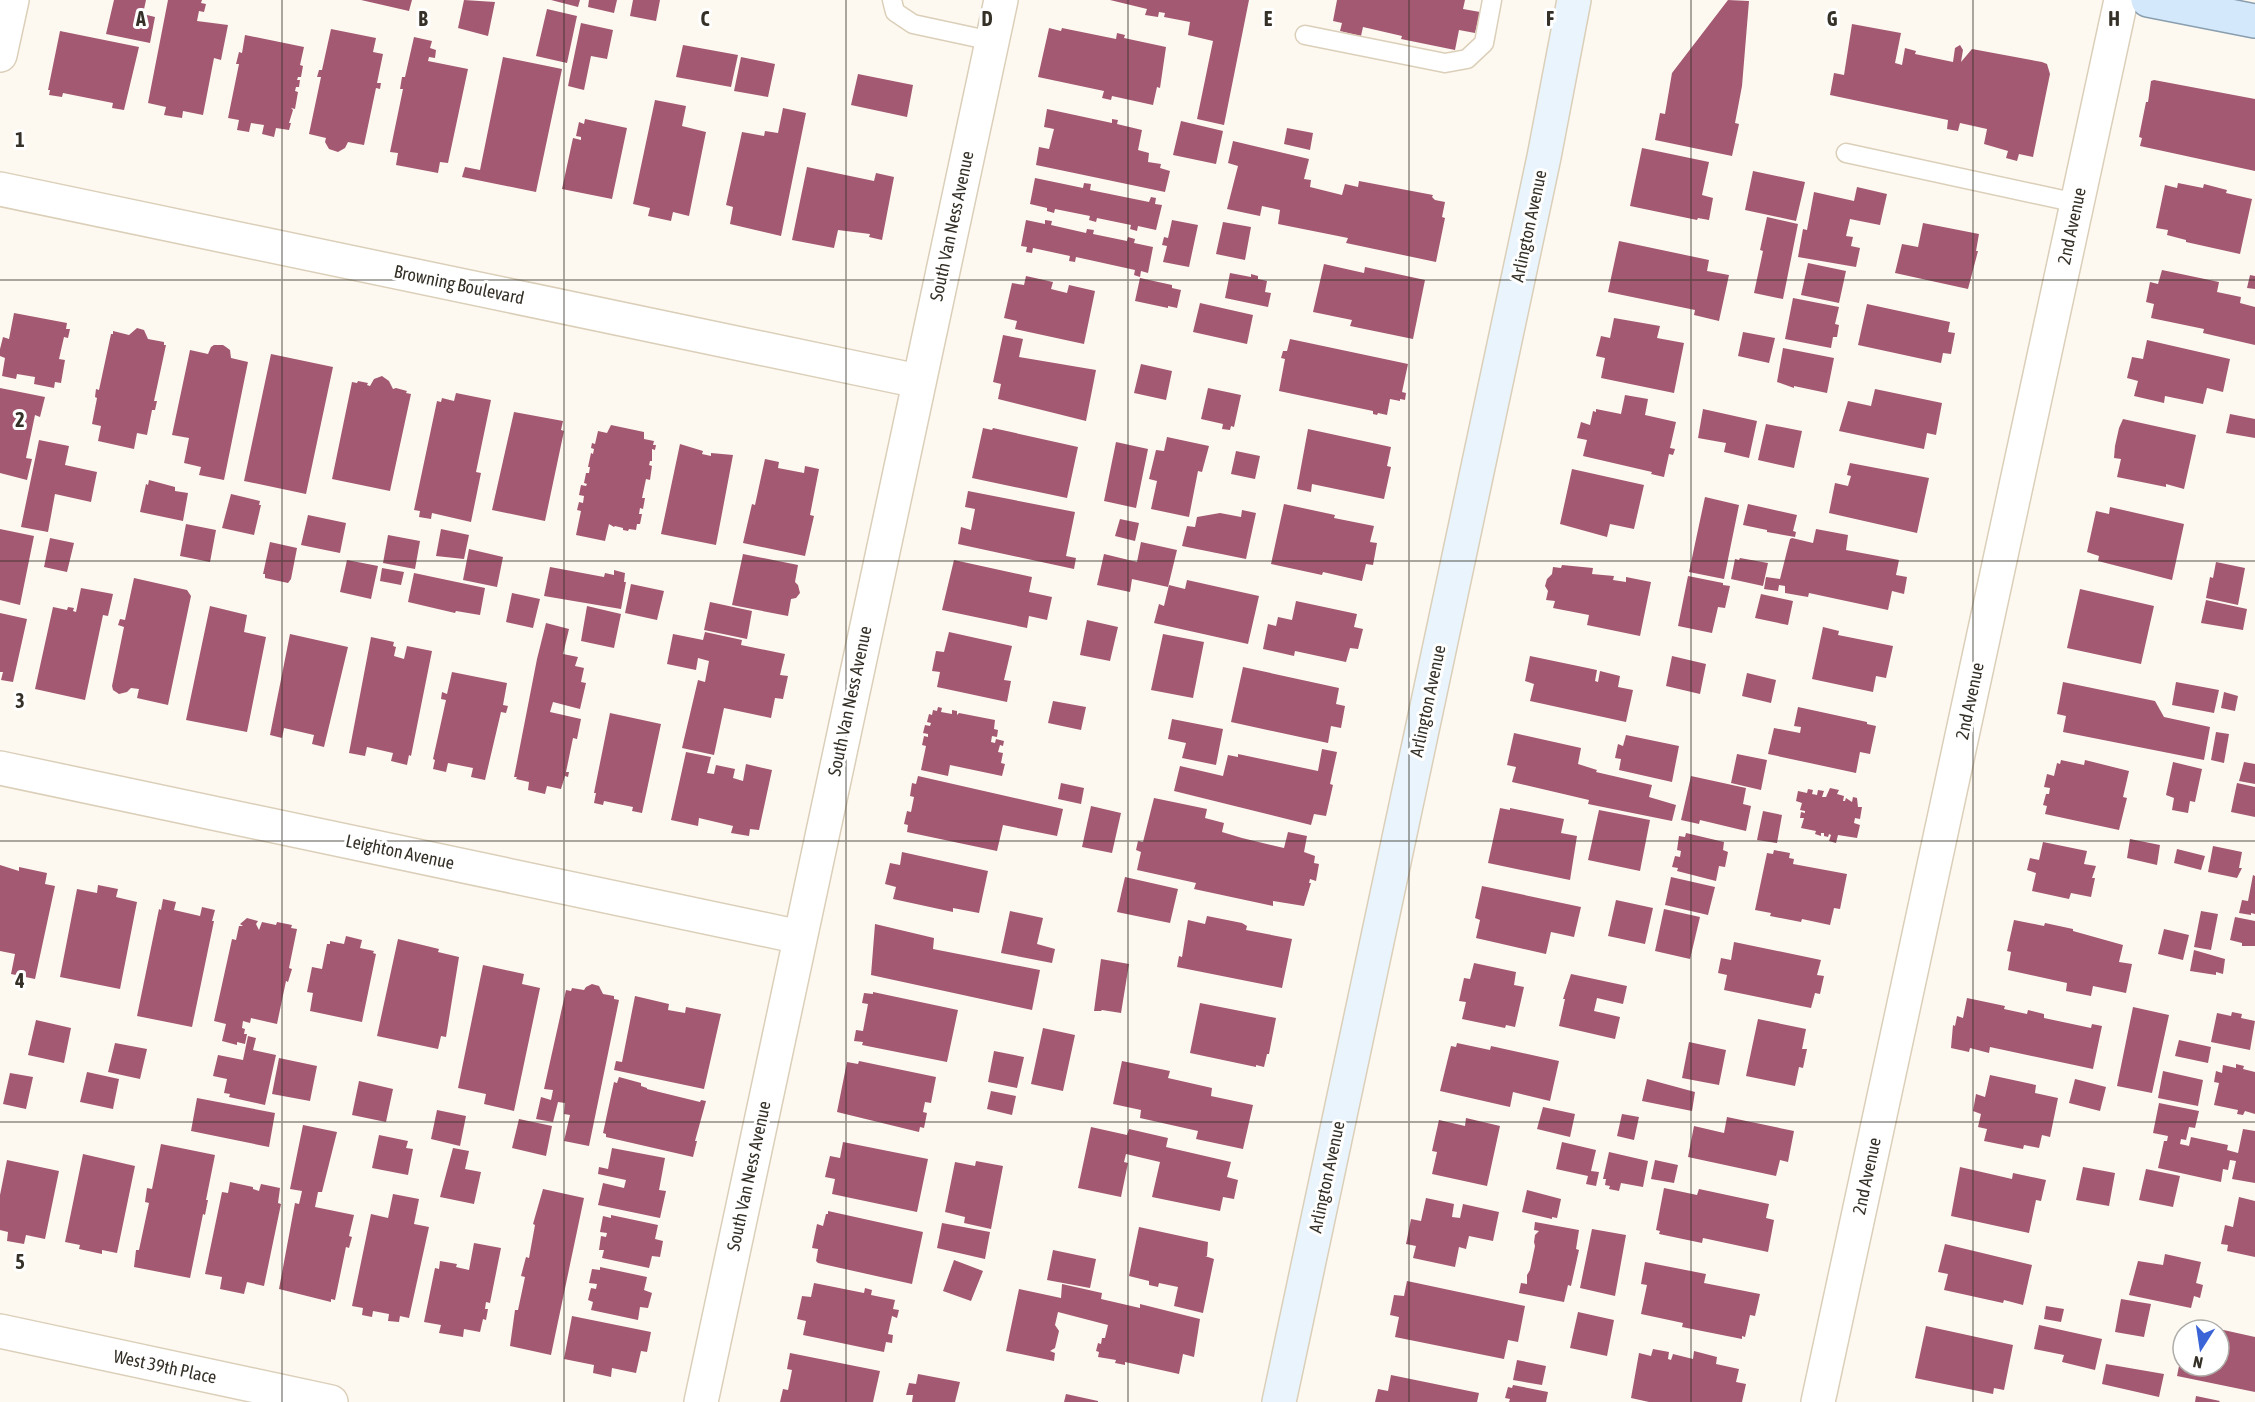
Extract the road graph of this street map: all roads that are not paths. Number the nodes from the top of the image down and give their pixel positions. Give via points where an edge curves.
1 (12, 0) edge
2 (892, 0) edge
3 (1001, 0) edge
4 (1492, 0) edge
5 (1574, 0) edge
6 (2121, 0) edge
7 (2148, 0) edge
8 (2255, 21) edge
9 (1305, 35) dead end
10 (992, 41) junction
11 (0, 55) edge
12 (1846, 153) dead end
13 (0, 189) edge
14 (2077, 203) junction
15 (918, 381) junction
16 (0, 768) edge
17 (800, 937) junction
18 (0, 1331) edge
19 (330, 1402) edge
20 (701, 1402) edge
21 (1279, 1402) edge
22 (1818, 1402) edge

1 - 11 street
2 - 10 lane via 894,12 913,24
3 - 10 street, South Van Ness Avenue
4 - 9 lane via 1484,43 1467,59 1445,63
5 - 21 main road, Arlington Avenue via 1542,167
6 - 14 street, 2nd Avenue
7 - 8 main road
10 - 15 street, South Van Ness Avenue
12 - 14 lane
13 - 15 street, Browning Boulevard
14 - 22 street, 2nd Avenue
15 - 17 street, South Van Ness Avenue
16 - 17 street, Leighton Avenue
17 - 20 street, South Van Ness Avenue
18 - 19 street, West 39th Place

